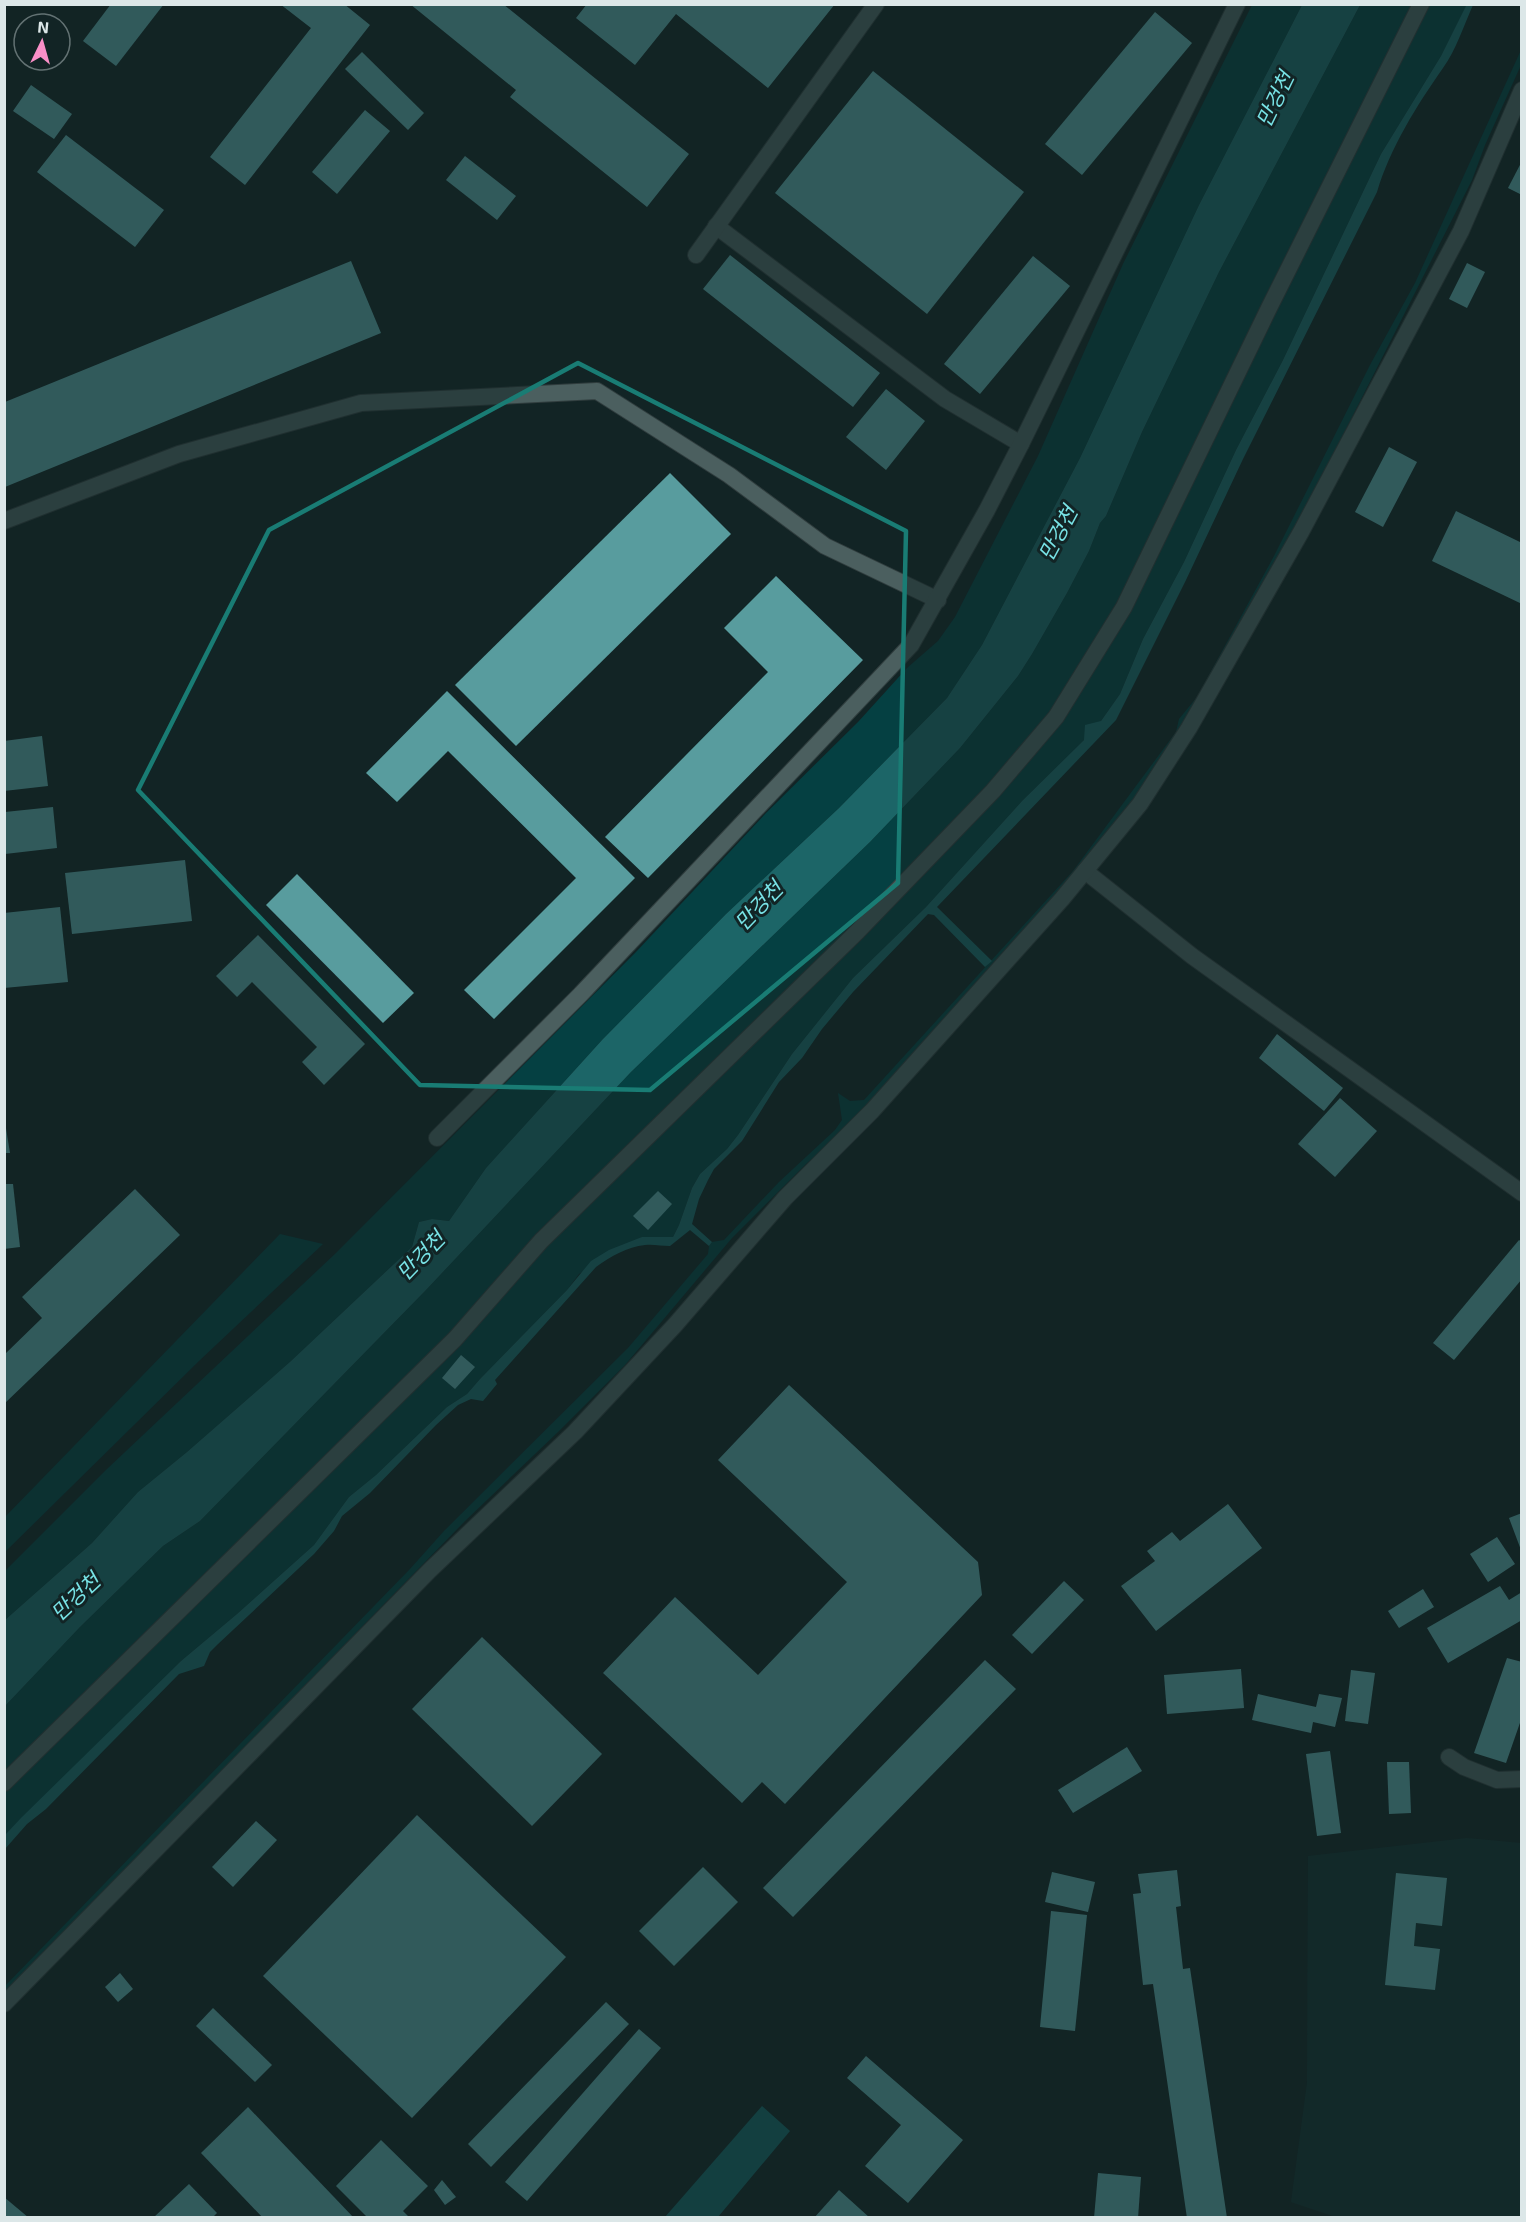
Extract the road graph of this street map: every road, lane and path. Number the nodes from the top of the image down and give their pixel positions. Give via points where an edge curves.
1 (876, 4) edge
2 (1237, 4) edge
3 (1421, 4) edge
4 (1521, 90) edge
5 (716, 226) junction
6 (696, 255) dead end
7 (1021, 444) junction
8 (4, 521) edge
9 (938, 600) junction
10 (1085, 871) junction
11 (437, 1138) dead end
12 (1521, 1193) edge
13 (1449, 1757) dead end
14 (1521, 1779) edge
15 (4, 1783) edge
16 (4, 2004) edge

1 - 5 street
2 - 7 street
3 - 15 street via 1124,607 1056,717 993,791 858,931 541,1241 455,1339
4 - 10 street via 1461,231 1301,532 1189,728 1140,804
5 - 6 street
5 - 7 street via 945,399
7 - 9 street
8 - 9 street via 179,454 361,404 597,391 729,475 825,546
9 - 11 street via 911,645 581,994
10 - 12 street via 1192,956
10 - 16 street via 872,1111 785,1198 575,1432 430,1570
13 - 14 street via 1497,1780

